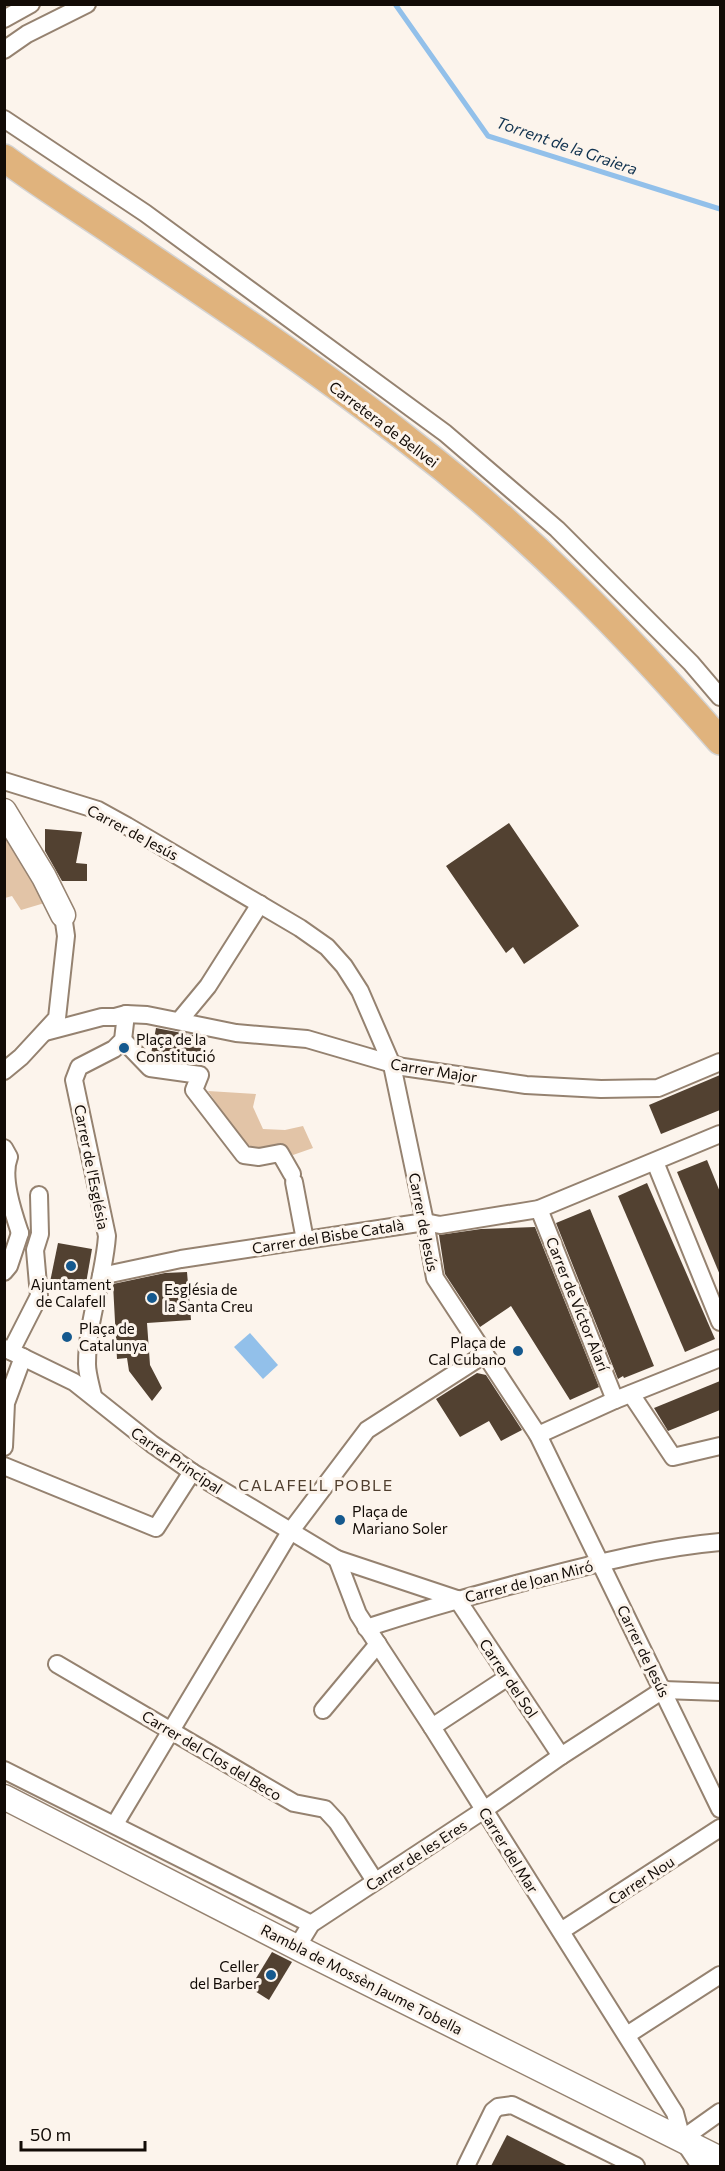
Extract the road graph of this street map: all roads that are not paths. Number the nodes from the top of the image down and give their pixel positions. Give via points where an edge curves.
1 (31, 4) edge
2 (87, 4) edge
3 (4, 19) edge
4 (4, 50) edge
5 (4, 119) edge
6 (4, 158) edge
7 (720, 697) edge
8 (720, 741) edge
9 (4, 780) edge
10 (4, 811) edge
11 (260, 904) junction
12 (63, 915) joint
13 (126, 1014) junction
14 (179, 1021) junction
15 (45, 1032) junction
16 (123, 1040) junction
17 (720, 1062) edge
18 (392, 1065) junction
19 (4, 1071) edge
20 (720, 1134) edge
21 (4, 1148) edge
22 (656, 1161) junction
23 (39, 1195) dead end
24 (539, 1209) junction
25 (425, 1222) junction
26 (20, 1233) junction
27 (40, 1234) junction
28 (305, 1240) junction
29 (4, 1272) edge
30 (101, 1276) junction
31 (720, 1322) edge
32 (13, 1352) edge
33 (485, 1354) junction
34 (720, 1358) edge
35 (93, 1396) junction
36 (623, 1397) junction
37 (538, 1435) junction
38 (720, 1446) edge
39 (4, 1447) edge
40 (4, 1466) edge
41 (192, 1472) junction
42 (290, 1532) junction
43 (720, 1542) edge
44 (337, 1559) junction
45 (601, 1563) junction
46 (457, 1599) junction
47 (366, 1628) junction
48 (378, 1644) junction
49 (57, 1664) dead end
50 (508, 1677) junction
51 (663, 1690) junction
52 (720, 1692) edge
53 (323, 1710) dead end
54 (432, 1727) junction
55 (171, 1730) junction
56 (561, 1756) junction
57 (4, 1770) edge
58 (4, 1797) edge
59 (720, 1809) edge
60 (484, 1810) junction
61 (115, 1824) junction
62 (720, 1828) edge
63 (375, 1881) junction
64 (310, 1924) junction
65 (561, 1931) junction
66 (297, 1947) junction
67 (720, 1975) edge
68 (629, 2039) junction
69 (720, 2112) edge
70 (682, 2139) junction
71 (720, 2158) edge
72 (466, 2166) edge
73 (636, 2166) edge
74 (700, 2166) edge

1 - 3 street
2 - 4 street
5 - 7 street via 146,213 445,433 556,529
6 - 8 main road, Carretera de Bellvei via 312,368 410,441 573,583
9 - 11 street, Carrer de Jesús via 98,810
10 - 12 street
11 - 14 street via 208,986
11 - 18 street, Carrer de Jesús via 327,947 344,966 360,991
12 - 15 street via 66,936 57,1018
13 - 14 street, Carrer Major
13 - 15 street
13 - 16 street
14 - 18 street, Carrer Major via 236,1033 307,1039
15 - 19 street
16 - 28 street via 150,1068 200,1075 194,1090 244,1155 280,1153 293,1178
16 - 30 street, Carrer de l'Església via 79,1067 74,1080 106,1236
17 - 18 street, Carrer Major via 658,1088 601,1089 526,1085
18 - 25 street, Carrer de Jesús
20 - 22 street, Carrer del Bisbe Català
21 - 26 street via 9,1157 5,1168
22 - 24 street, Carrer del Bisbe Català
22 - 31 street
23 - 27 street
24 - 25 street, Carrer del Bisbe Català via 440,1225
24 - 36 street, Carrer de Víctor Alarí
25 - 28 street, Carrer del Bisbe Català
25 - 33 street, Carrer de Jesús via 435,1278
26 - 27 street
26 - 29 street
27 - 32 street via 35,1250 39,1296
28 - 30 street, Carrer del Bisbe Català
30 - 35 street, Carrer de l'Església via 87,1365
32 - 35 street, Carrer Principal via 74,1382
32 - 39 street
33 - 37 street, Carrer de Jesús
33 - 42 street via 367,1430
34 - 36 street
35 - 41 street, Carrer Principal
36 - 37 street
36 - 38 street, Carrer de Víctor Alarí via 673,1457
37 - 45 street, Carrer de Jesús
40 - 41 street via 156,1528
41 - 42 street, Carrer Principal
42 - 44 street, Carrer Principal
42 - 55 street
43 - 45 street, Carrer de Joan Miró
44 - 46 street, Carrer Principal
44 - 47 street, Carrer del Mar
45 - 46 street, Carrer de Joan Miró
45 - 51 street, Carrer de Jesús
46 - 47 street, Carrer de Joan Miró
46 - 50 street, Carrer del Sol
47 - 48 street, Carrer del Mar
48 - 53 street
48 - 54 street, Carrer del Mar
49 - 55 street, Carrer del Clos del Beco
50 - 54 street
50 - 56 street, Carrer del Sol
51 - 52 street
51 - 56 street, Carrer de les Eres
51 - 59 street, Carrer de Jesús
54 - 60 street, Carrer del Mar
55 - 61 street
55 - 63 street, Carrer del Clos del Beco via 294,1803 325,1809
56 - 60 street, Carrer de les Eres
57 - 61 street, Rambla de Mossèn Jaume Tobella
58 - 66 street, Rambla de Mossèn Jaume Tobella
60 - 63 street, Carrer de les Eres
60 - 65 street, Carrer del Mar
61 - 64 street, Rambla de Mossèn Jaume Tobella
62 - 65 street, Carrer Nou
63 - 64 street, Carrer de les Eres
64 - 66 street, Carrer de les Eres
65 - 68 street, Carrer del Mar
66 - 70 street, Rambla de Mossèn Jaume Tobella
67 - 68 street
68 - 70 street, Carrer del Mar via 675,2113
69 - 70 street
70 - 71 street, Rambla de Mossèn Jaume Tobella
70 - 74 street, Carrer del Mar
72 - 73 street via 493,2111 512,2105

